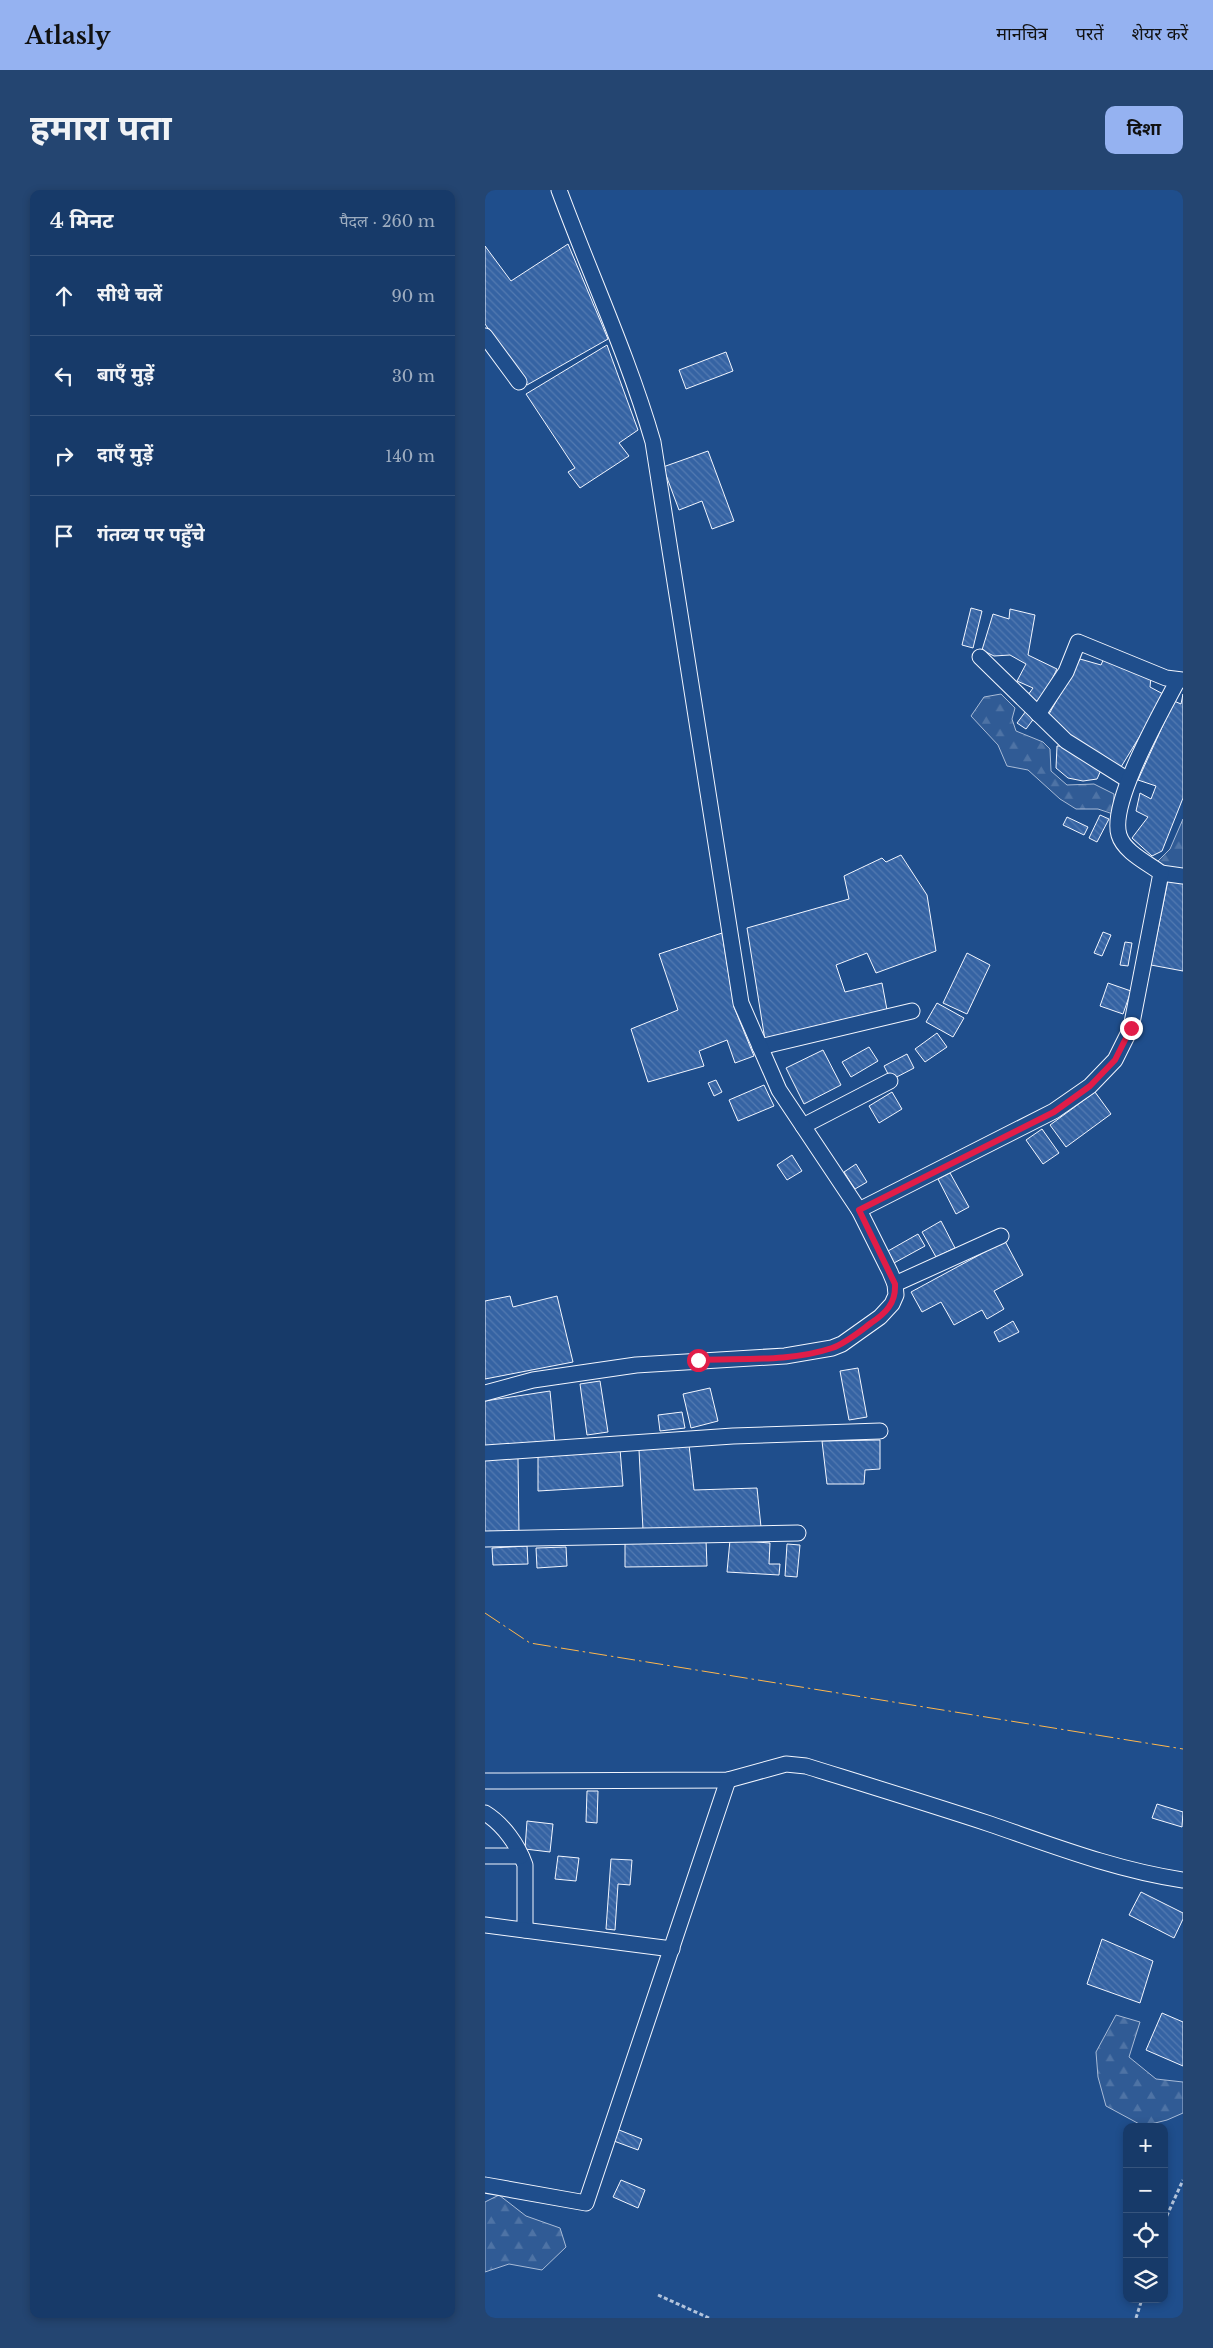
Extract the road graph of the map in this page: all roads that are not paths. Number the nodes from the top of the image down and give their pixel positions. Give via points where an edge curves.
1 (559, 190) edge
2 (485, 336) edge
3 (519, 382) dead end
4 (980, 657) dead end
5 (1181, 680) edge
6 (1038, 714) junction
7 (1128, 780) junction
8 (1161, 873) junction
9 (1183, 876) edge
10 (912, 1011) dead end
11 (760, 1046) junction
12 (889, 1081) dead end
13 (803, 1126) junction
14 (859, 1210) junction
15 (1001, 1236) dead end
16 (895, 1284) junction
17 (485, 1393) edge
18 (880, 1431) dead end
19 (485, 1453) edge
20 (798, 1533) dead end
21 (485, 1539) edge
22 (728, 1780) junction
23 (485, 1781) edge
24 (485, 1813) edge
25 (485, 1856) edge
26 (521, 1856) junction
27 (1183, 1880) edge
28 (485, 1925) edge
29 (525, 1930) junction
30 (672, 1948) junction
31 (485, 2185) edge

1 - 11 street via 613,324 653,442 741,1003
2 - 3 street
4 - 6 street
5 - 6 street via 1166,678 1077,642 1066,672
5 - 7 street
6 - 7 street via 1071,744
7 - 8 street via 1119,835 1125,846
8 - 9 street
8 - 14 street via 1131,1028 1115,1060 1090,1086 1054,1112
10 - 11 street
11 - 13 street via 779,1090
12 - 13 street
13 - 14 street
14 - 16 street
15 - 16 street
16 - 17 street via 896,1295 892,1304 880,1317 832,1348 785,1356 636,1365 533,1380
18 - 19 street via 733,1436
20 - 21 street
22 - 23 street
22 - 27 street via 786,1764 806,1766 1108,1864 1142,1874
22 - 30 street
24 - 26 street via 499,1823
25 - 26 street
26 - 29 street via 525,1865
28 - 29 street
29 - 30 street
30 - 31 street via 586,2203

